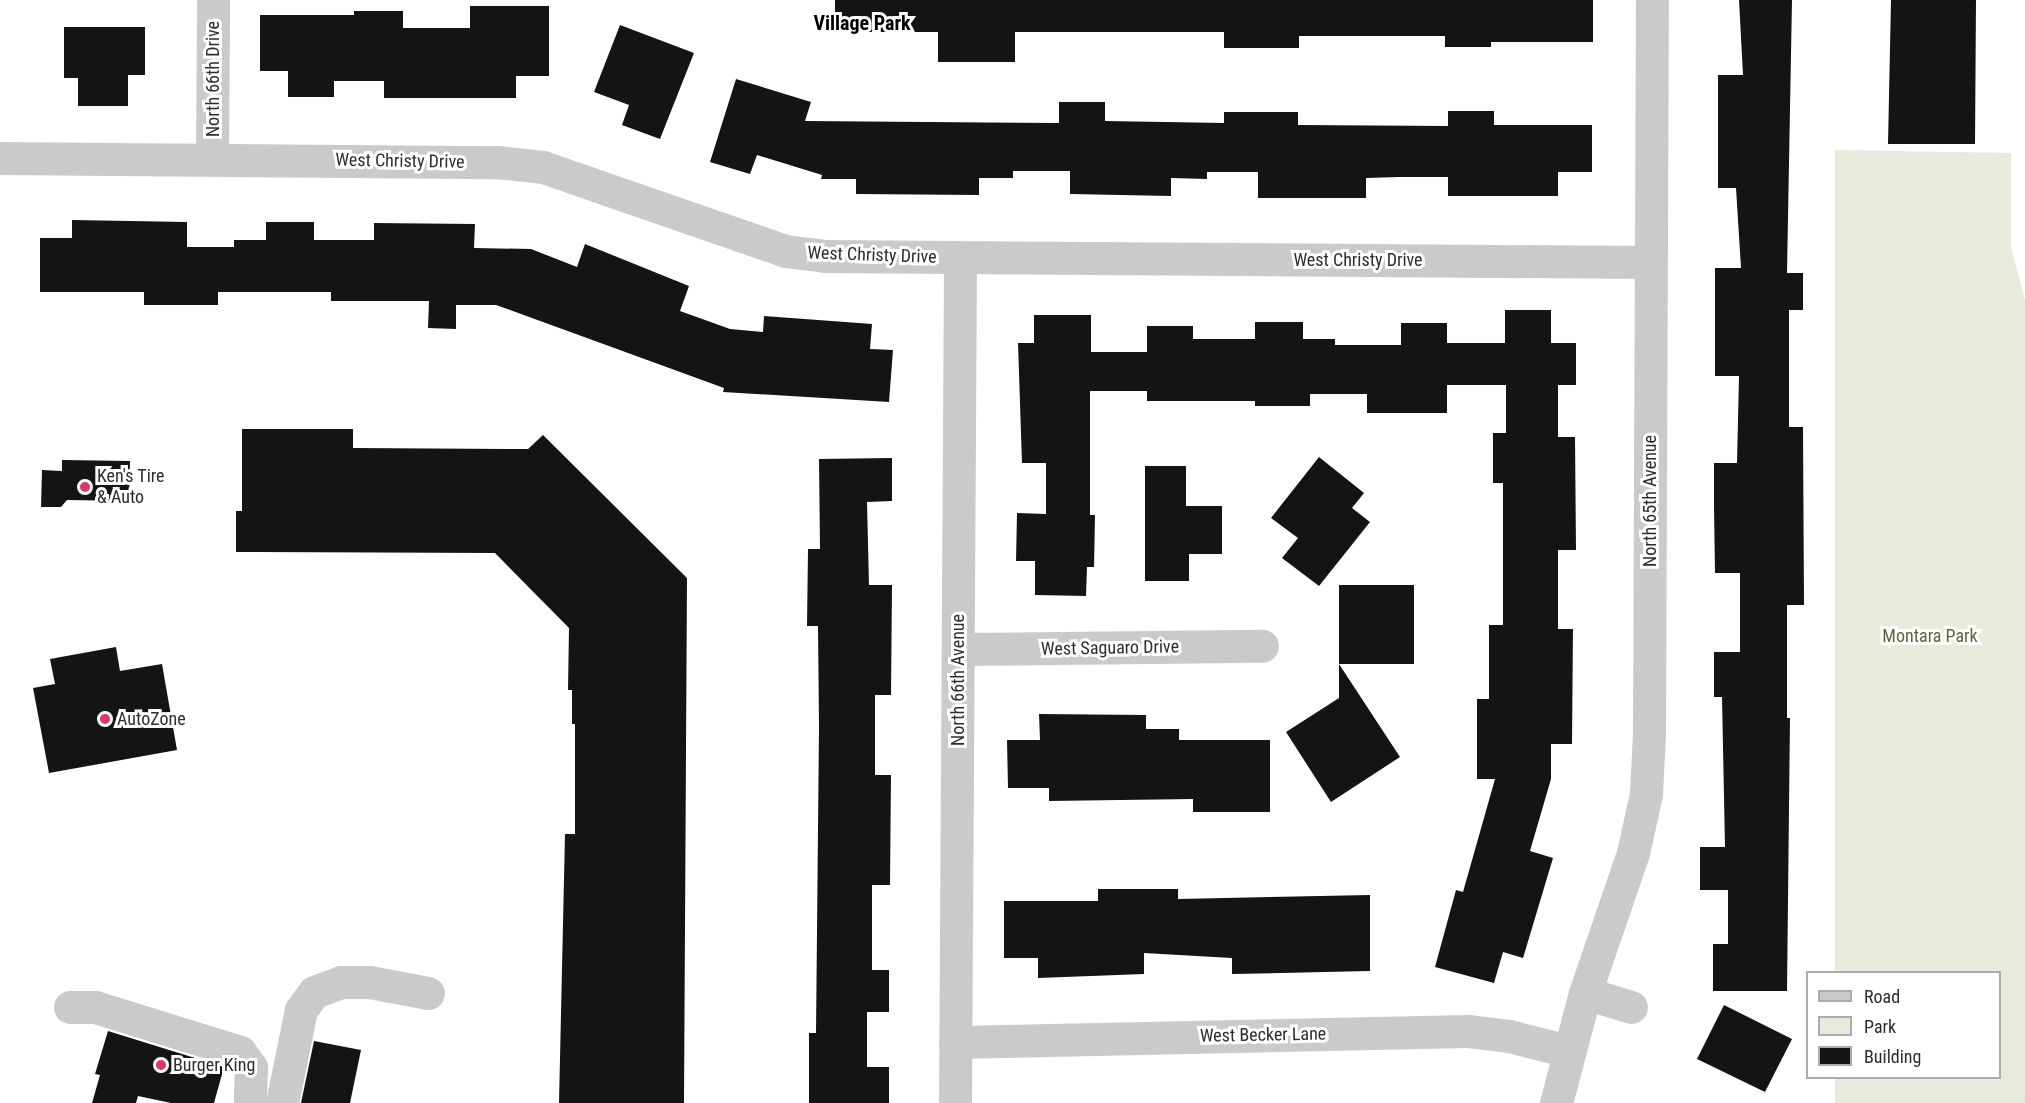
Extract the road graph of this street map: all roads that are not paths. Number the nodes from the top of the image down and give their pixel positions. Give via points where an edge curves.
1 (213, 0) edge
2 (1652, 0) edge
3 (0, 158) edge
4 (212, 159) junction
5 (960, 257) junction
6 (1650, 262) junction
7 (1262, 646) dead end
8 (958, 649) junction
9 (428, 993) dead end
10 (1585, 993) junction
11 (70, 1007) dead end
12 (1631, 1007) dead end
13 (955, 1042) junction
14 (1568, 1051) junction
15 (250, 1103) edge
16 (282, 1103) edge
17 (955, 1103) edge
18 (1556, 1103) edge

1 - 4 street, North 66th Drive
2 - 6 street, North 65th Avenue
3 - 4 street, West Christy Drive
4 - 5 street, West Christy Drive via 497,162 543,167 785,251 825,256
5 - 6 street, West Christy Drive
5 - 8 street, North 66th Avenue
6 - 10 street, North 65th Avenue via 1646,794 1633,853
7 - 8 street, West Saguaro Drive
8 - 13 street, North 66th Avenue
9 - 16 street via 369,982 341,982 314,992 301,1010
10 - 12 street
10 - 14 street, North 65th Avenue
11 - 15 street via 95,1007 240,1052 250,1066
13 - 14 street, West Becker Lane via 1468,1031 1509,1036
13 - 17 street, North 66th Avenue
14 - 18 street, North 65th Avenue

